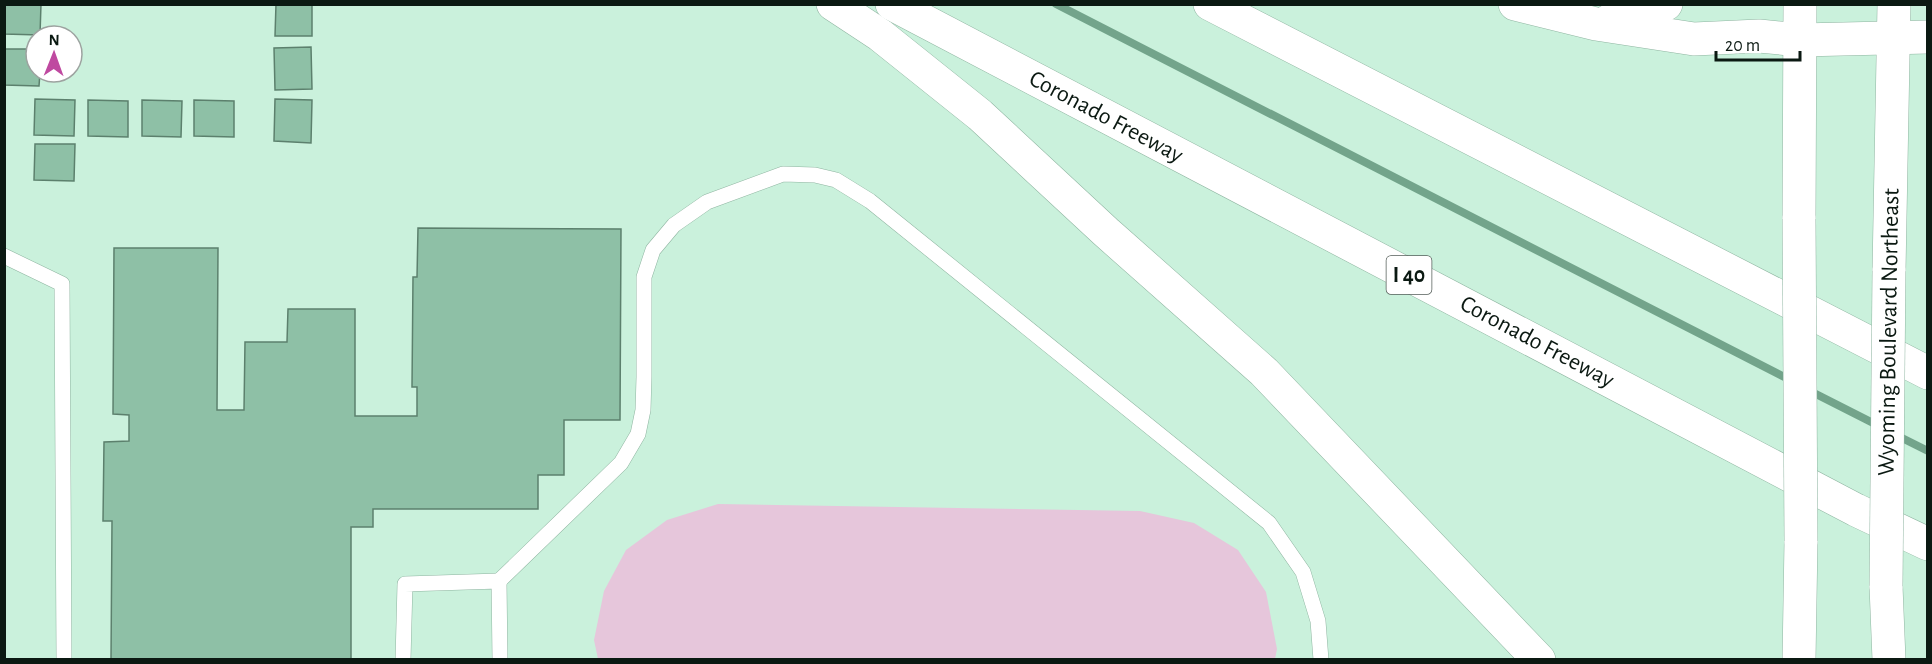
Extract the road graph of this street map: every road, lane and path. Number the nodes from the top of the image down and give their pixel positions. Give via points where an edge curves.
1 (833, 4) edge
2 (892, 4) edge
3 (1210, 4) edge
4 (1515, 4) edge
5 (1666, 4) edge
6 (1800, 4) edge
7 (1894, 4) edge
8 (1596, 24) junction
9 (1928, 37) edge
10 (1894, 38) junction
11 (1801, 39) junction
12 (4, 256) edge
13 (1928, 373) edge
14 (1928, 544) edge
15 (499, 581) junction
16 (64, 660) edge
17 (403, 660) edge
18 (500, 660) edge
19 (1321, 660) edge
20 (1539, 660) edge
21 (1799, 660) edge
22 (1889, 660) edge

1 - 20 main road via 880,35 980,115 1264,372
2 - 14 main road, Coronado Freeway / I 40 via 1856,510
3 - 13 main road
4 - 8 main road
5 - 8 main road
6 - 11 main road
7 - 10 main road, Wyoming Boulevard Northeast
8 - 11 main road via 1694,39
9 - 10 main road
10 - 11 main road
10 - 22 main road, Wyoming Boulevard Northeast, bridge via 1886,585
11 - 21 main road, bridge
12 - 16 lane via 62,284
15 - 17 lane via 405,584
15 - 18 lane
15 - 19 lane via 621,464 638,434 643,410 644,277 653,250 674,225 707,202 783,174 815,176 836,180 870,201 1269,523 1303,572 1318,621

